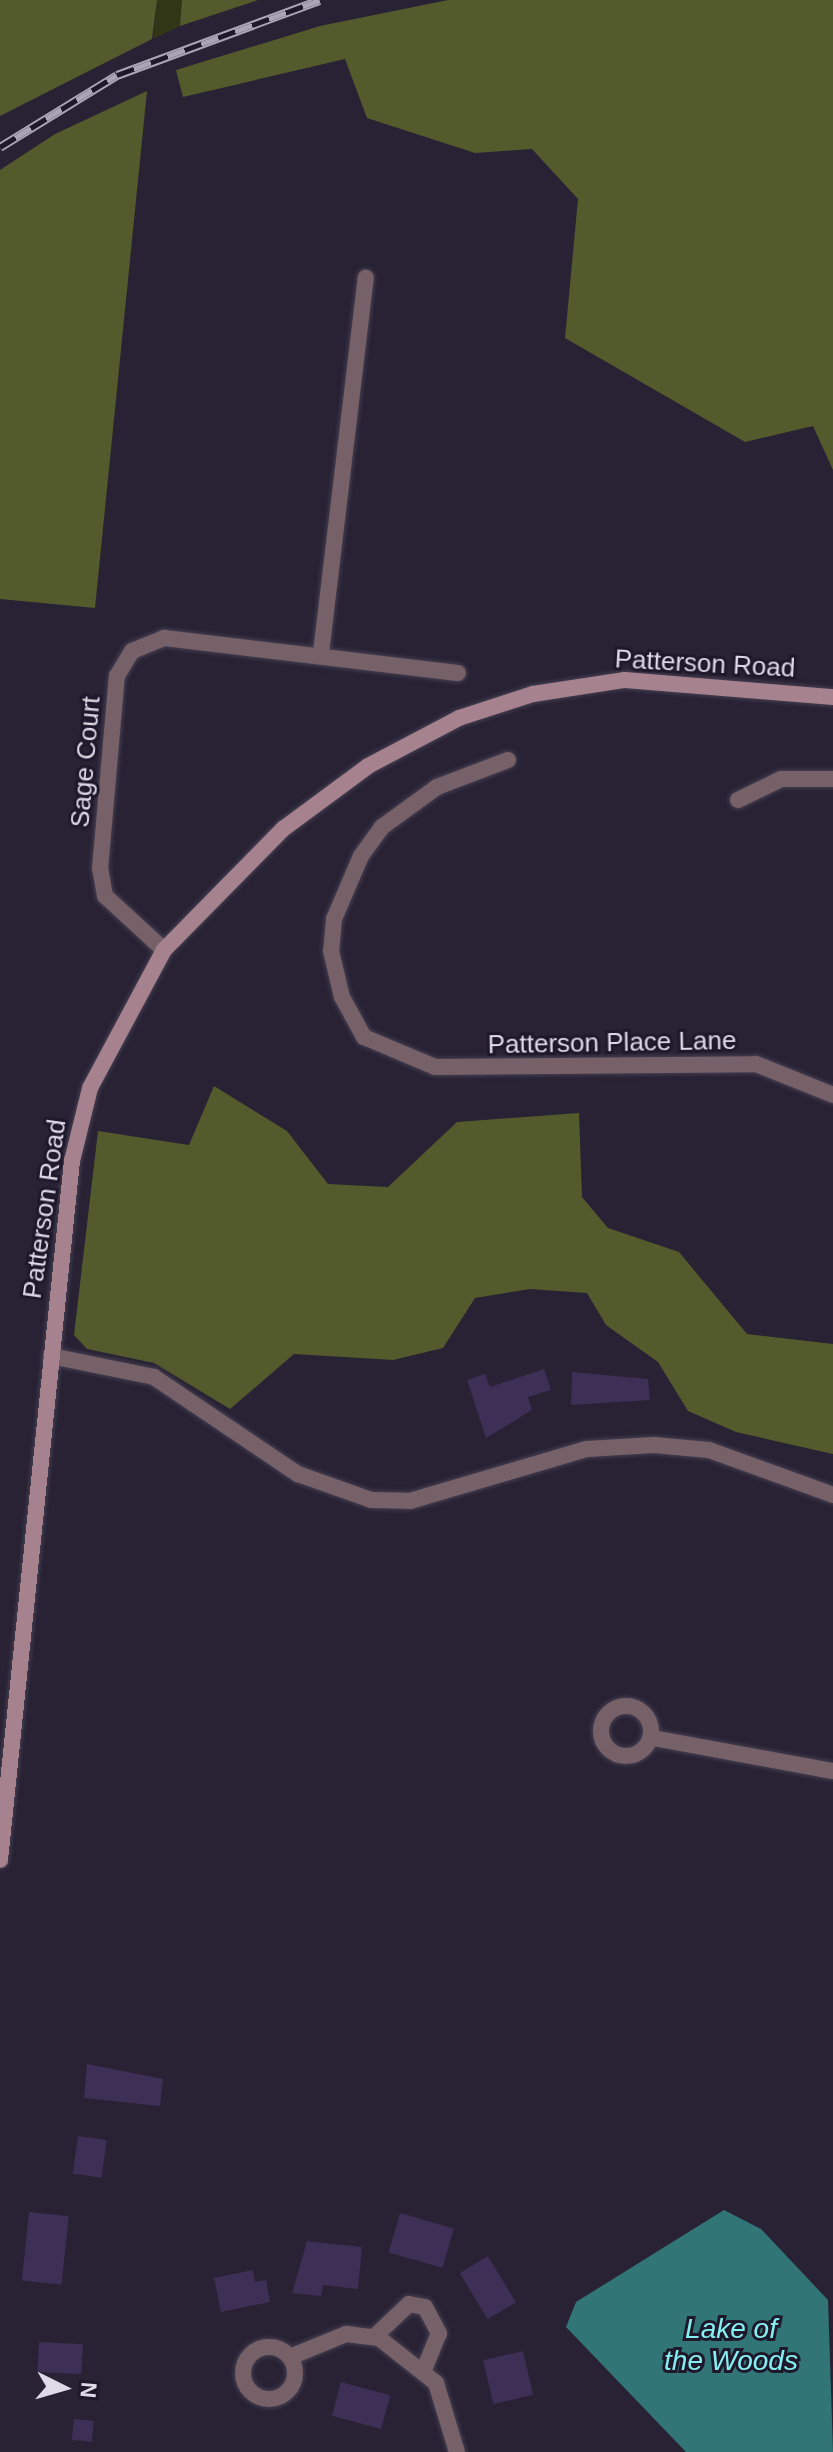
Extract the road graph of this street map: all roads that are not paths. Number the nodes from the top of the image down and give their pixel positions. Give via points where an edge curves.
1 (366, 278) dead end
2 (321, 653) junction
3 (458, 673) dead end
4 (833, 697) edge
5 (508, 760) dead end
6 (833, 779) edge
7 (738, 800) dead end
8 (164, 950) junction
9 (833, 1095) edge
10 (51, 1356) junction
11 (833, 1495) edge
12 (653, 1738) dead end
13 (833, 1771) edge
14 (2, 1818) edge
15 (0, 1860) edge
16 (374, 2337) junction
17 (290, 2357) dead end
18 (423, 2372) junction
19 (457, 2452) edge

1 - 2 street
2 - 3 street, Sage Court
2 - 8 street, Sage Court via 164,638 132,651 117,676 100,869 105,896
4 - 8 street, Patterson Road via 625,680 533,694 471,713 413,738 325,796 215,890
5 - 9 street, Patterson Place Lane via 437,787 382,827 345,886 331,951 338,983 364,1037 387,1053 435,1067 756,1064
6 - 7 street via 781,779
8 - 10 street, Patterson Road via 114,1033 79,1125
10 - 11 street via 154,1377 298,1474 371,1500 410,1501 587,1449 654,1445 709,1450
10 - 14 street, Patterson Road
12 - 13 street
14 - 15 street, Patterson Road
16 - 17 street via 346,2334
16 - 18 street
16 - 18 street via 409,2304 425,2307 439,2333
18 - 19 street via 452,2420

